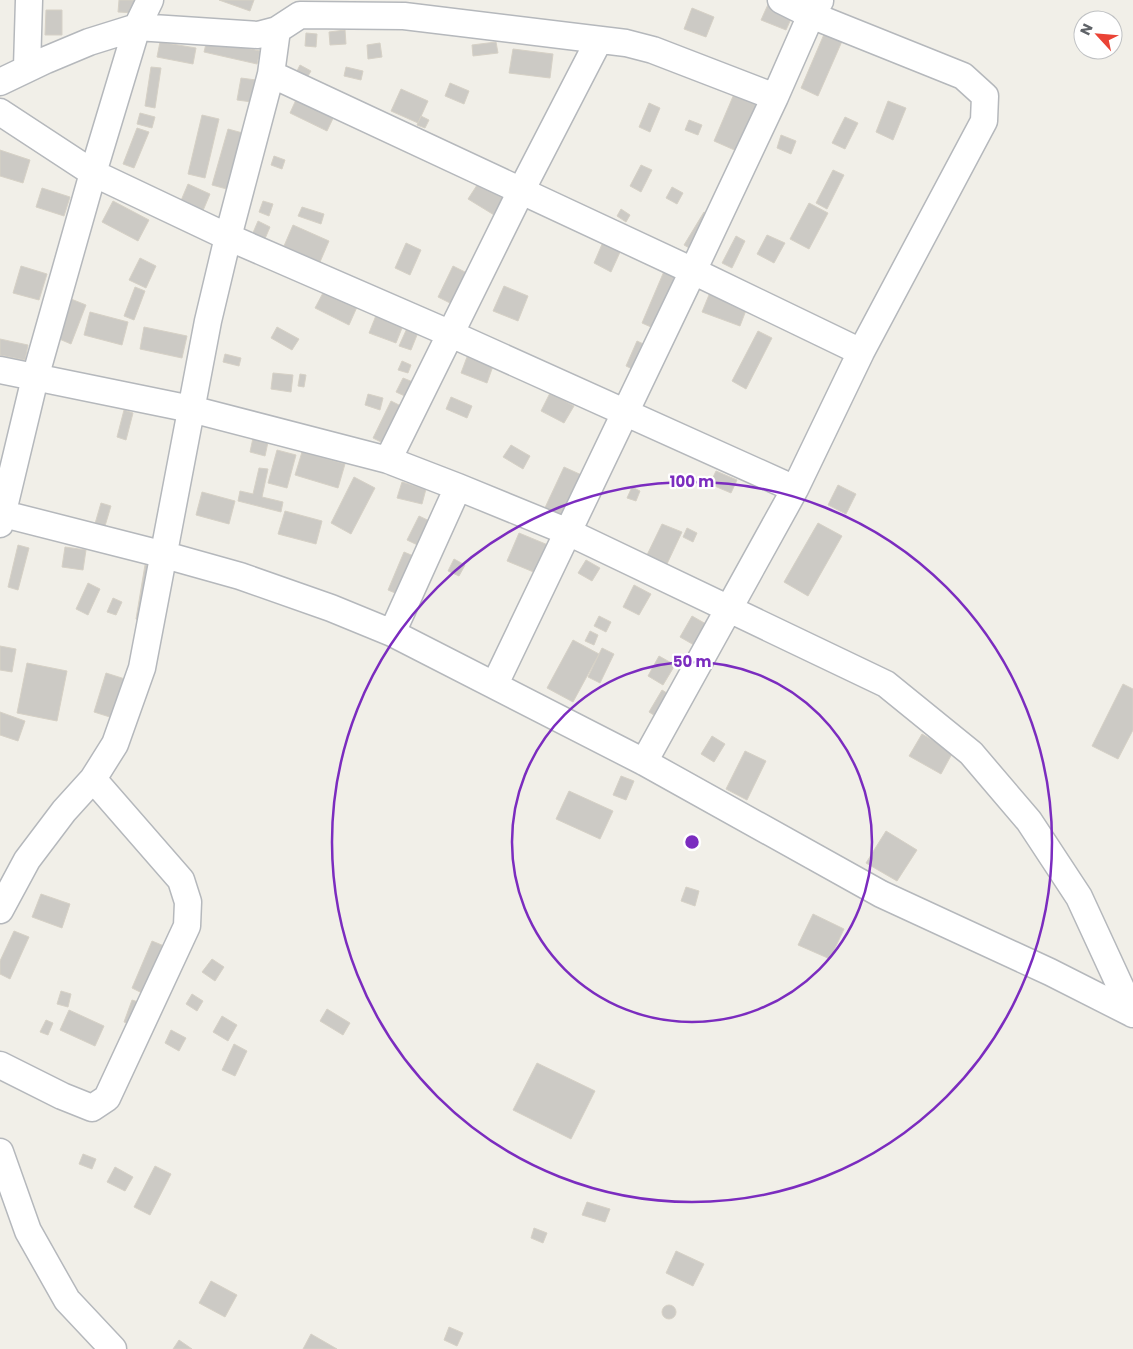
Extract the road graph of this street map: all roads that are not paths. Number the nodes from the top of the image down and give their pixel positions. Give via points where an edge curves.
1 (29, 0) edge
2 (150, 0) edge
3 (781, 0) edge
4 (816, 7) edge
5 (411, 8) edge
6 (137, 27) junction
7 (277, 30) junction
8 (599, 40) junction
9 (27, 68) junction
10 (272, 74) junction
11 (0, 82) edge
12 (775, 97) junction
13 (0, 112) edge
14 (93, 173) junction
15 (521, 191) junction
16 (228, 237) junction
17 (693, 271) junction
18 (451, 334) junction
19 (861, 352) junction
20 (0, 370) edge
21 (35, 378) junction
22 (190, 409) junction
23 (624, 412) junction
24 (388, 460) junction
25 (458, 487) junction
26 (795, 489) junction
27 (1, 517) edge
28 (568, 532) junction
29 (165, 555) junction
30 (728, 609) junction
31 (392, 633) junction
32 (494, 684) junction
33 (644, 762) junction
34 (93, 779) junction
35 (0, 910) edge
36 (1133, 1014) edge
37 (0, 1064) edge
38 (0, 1152) edge
39 (113, 1349) edge

1 - 9 street
2 - 6 street
3 - 4 street
4 - 12 street
4 - 19 street via 963,76 985,96 984,121
5 - 7 street via 300,15
5 - 8 street
6 - 7 street via 258,35
6 - 9 street via 89,42
6 - 14 street
7 - 10 street
8 - 12 street via 653,50
8 - 15 street
9 - 11 street
10 - 15 street
10 - 16 street
12 - 17 street
13 - 14 street
14 - 16 street
14 - 21 street
15 - 17 street
15 - 18 street
16 - 18 street
16 - 22 street
17 - 19 street
17 - 23 street
18 - 23 street
18 - 24 street
19 - 26 street
20 - 21 street
21 - 22 street
21 - 27 street
22 - 24 street
22 - 29 street
23 - 26 street
23 - 28 street
24 - 25 street
25 - 28 street
25 - 31 street
26 - 30 street
27 - 29 street
28 - 30 street
28 - 32 street
29 - 31 street via 240,576
29 - 34 street via 142,668 114,744
30 - 33 street
30 - 36 street via 886,684 971,753 1029,821 1079,897
31 - 32 street
32 - 33 street
33 - 36 street via 881,894
34 - 35 street via 27,860
34 - 37 street via 181,880 188,902 188,926 107,1098 92,1108
38 - 39 street via 28,1231 67,1300

